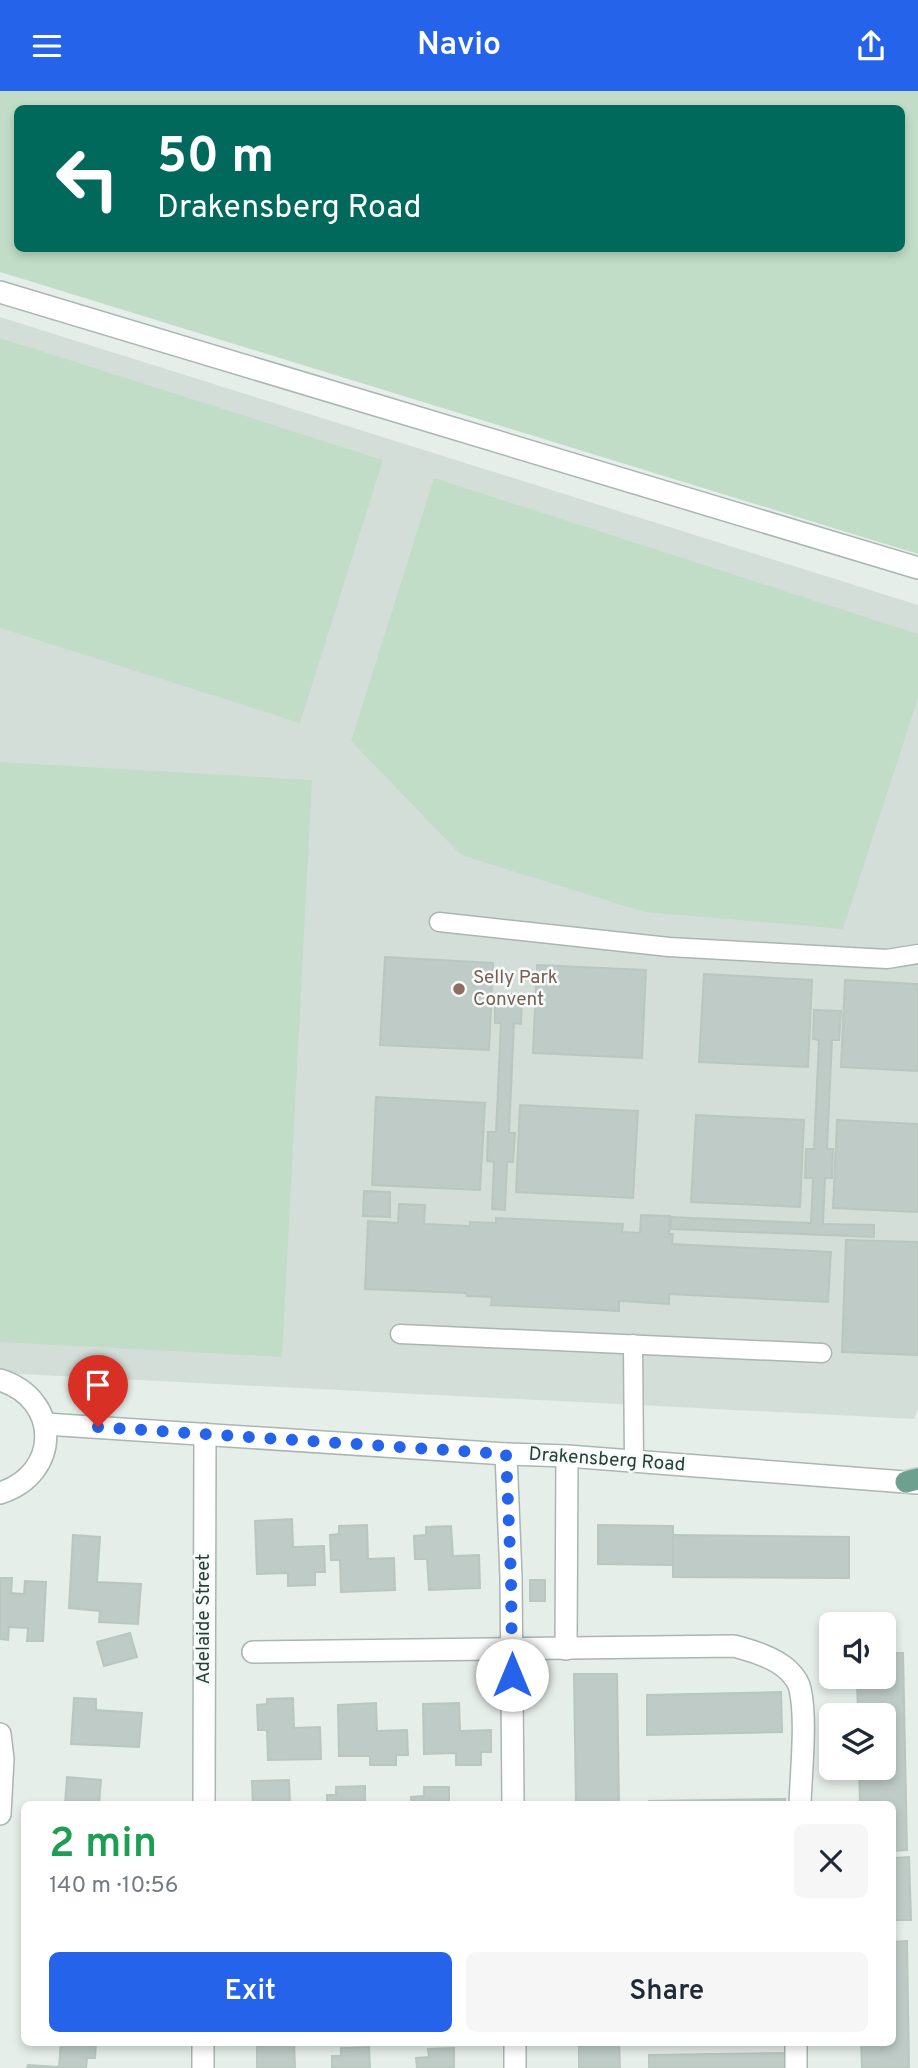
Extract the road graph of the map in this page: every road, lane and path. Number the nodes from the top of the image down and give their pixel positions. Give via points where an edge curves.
1 (0, 292) edge
2 (918, 568) edge
3 (439, 922) dead end
4 (918, 954) edge
5 (400, 1334) dead end
6 (633, 1345) junction
7 (822, 1353) dead end
8 (0, 1380) edge
9 (45, 1424) junction
10 (205, 1434) junction
11 (506, 1454) junction
12 (568, 1456) junction
13 (634, 1462) junction
14 (914, 1481) edge
15 (0, 1493) edge
16 (511, 1649) junction
17 (566, 1649) junction
18 (253, 1652) dead end
19 (0, 1734) edge
20 (204, 1801) edge
21 (513, 1801) edge
22 (800, 1801) edge
23 (0, 1814) edge
24 (203, 2046) edge
25 (515, 2046) edge
26 (796, 2046) edge
27 (203, 2068) edge
28 (515, 2068) edge
29 (796, 2068) edge

1 - 2 street
3 - 4 lane via 669,947 887,959
5 - 6 lane
6 - 7 lane
6 - 13 lane
8 - 9 street via 27,1394
9 - 10 street, Drakensberg Road
9 - 15 street via 46,1442 32,1475
10 - 11 street, Drakensberg Road
10 - 20 street, Adelaide Street
11 - 12 street, Drakensberg Road
11 - 16 street
12 - 13 street, Drakensberg Road
12 - 17 street
13 - 14 street, Drakensberg Road
16 - 17 street
16 - 18 street
16 - 21 street
17 - 22 street via 733,1646 771,1658 789,1670 799,1685
19 - 23 street
24 - 27 street
25 - 28 street
26 - 29 street

